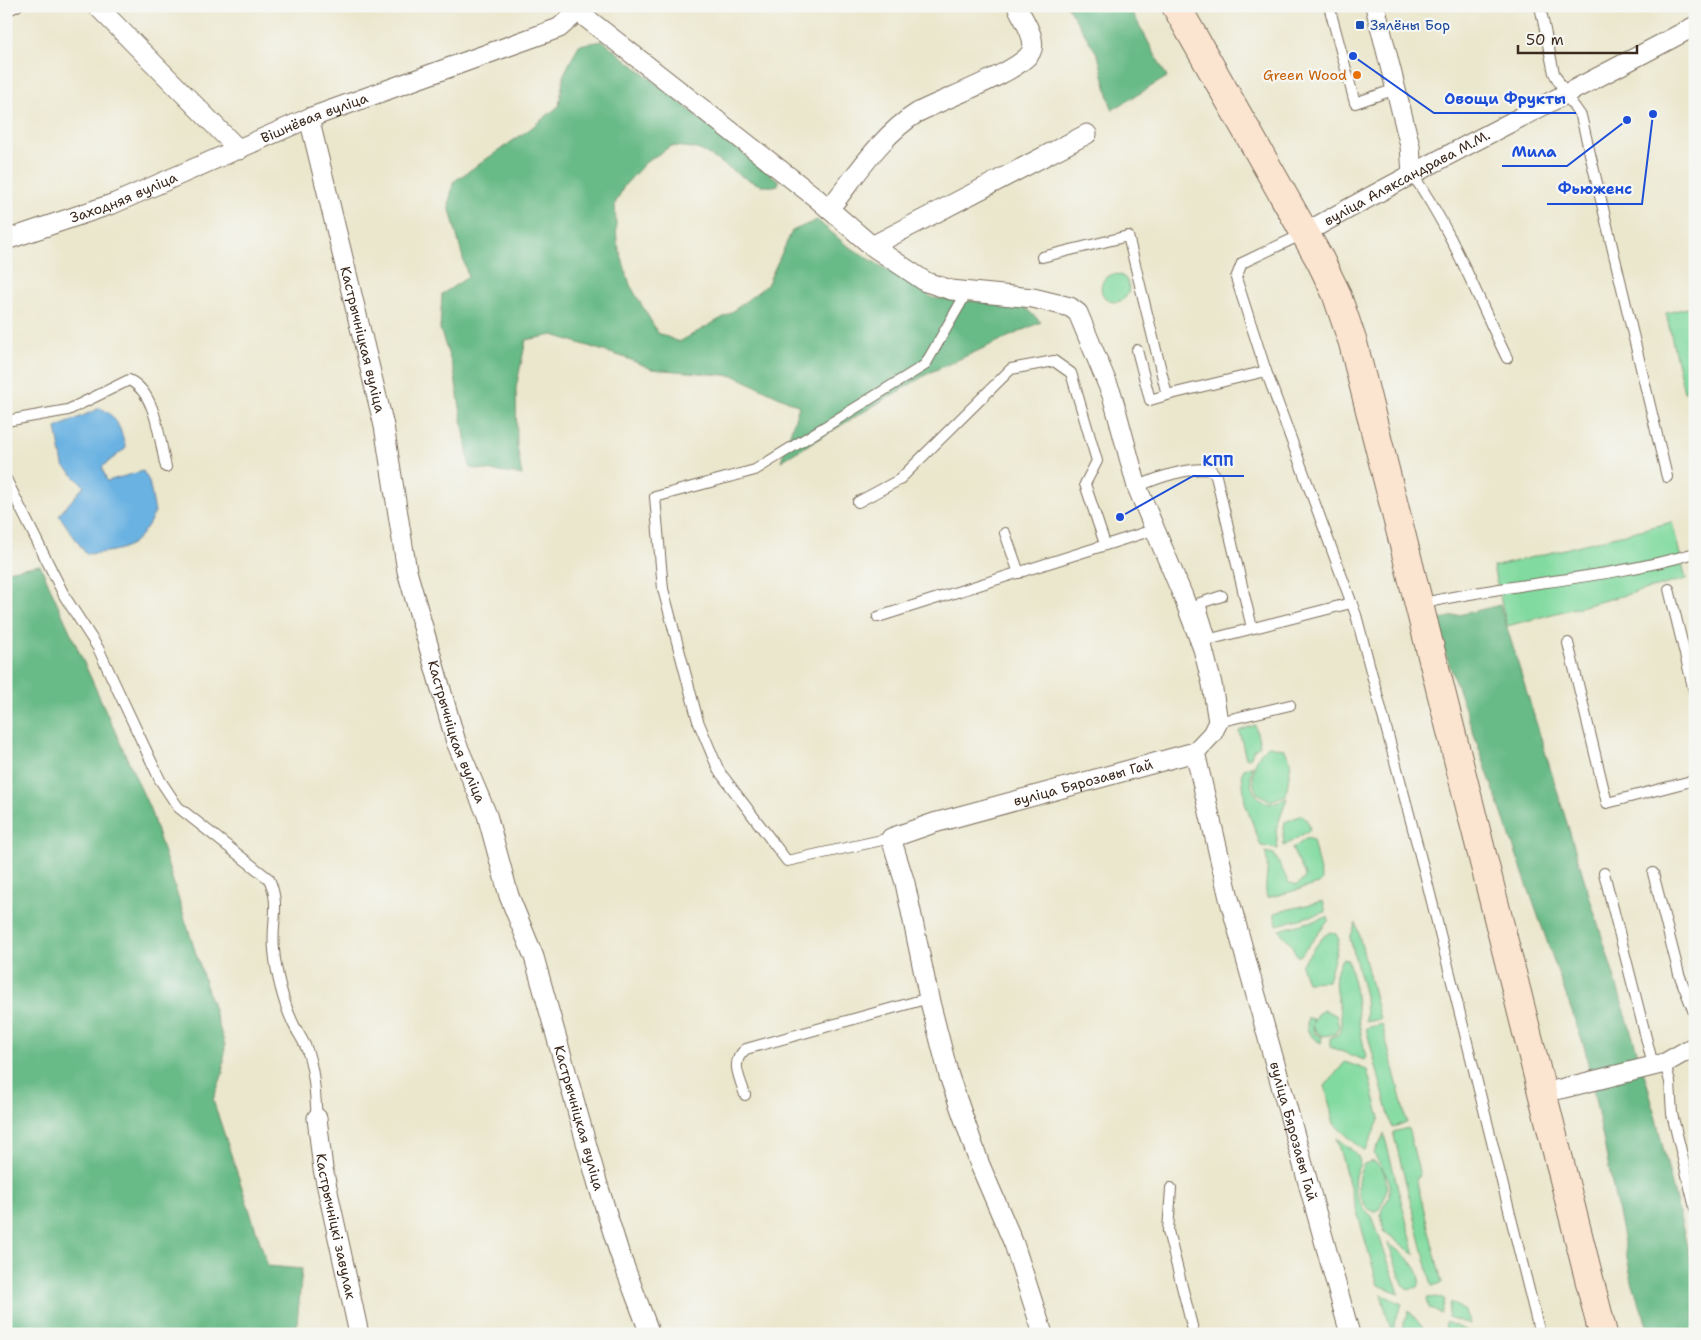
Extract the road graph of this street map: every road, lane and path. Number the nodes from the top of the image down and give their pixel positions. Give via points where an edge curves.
1 (16, 6) edge
2 (97, 6) edge
3 (1016, 6) edge
4 (1176, 6) edge
5 (1329, 6) edge
6 (1375, 6) edge
7 (1540, 6) edge
8 (578, 8) edge
9 (6, 11) edge
10 (1695, 26) edge
11 (1396, 89) junction
12 (1566, 96) junction
13 (309, 118) junction
14 (1087, 134) dead end
15 (239, 150) junction
16 (1412, 174) junction
17 (829, 209) junction
18 (1305, 233) junction
19 (6, 240) edge
20 (872, 246) junction
21 (1042, 257) dead end
22 (967, 292) junction
23 (1137, 350) dead end
24 (1507, 358) dead end
25 (1266, 371) junction
26 (1167, 395) junction
27 (6, 421) edge
28 (166, 467) dead end
29 (1667, 478) dead end
30 (6, 479) edge
31 (1137, 486) junction
32 (858, 502) dead end
33 (1156, 529) junction
34 (1005, 533) dead end
35 (1105, 544) junction
36 (1695, 553) edge
37 (1019, 573) junction
38 (1669, 589) dead end
39 (1222, 596) dead end
40 (1351, 603) junction
41 (1420, 604) junction
42 (878, 617) dead end
43 (1252, 628) junction
44 (1568, 643) dead end
45 (1695, 695) edge
46 (1290, 704) dead end
47 (1218, 722) junction
48 (1196, 752) junction
49 (1695, 780) edge
50 (892, 838) junction
51 (1604, 873) dead end
52 (1653, 873) dead end
53 (930, 998) junction
54 (1695, 1015) edge
55 (1695, 1046) edge
56 (1659, 1064) junction
57 (1544, 1093) junction
58 (745, 1095) dead end
59 (317, 1118) joint
60 (1172, 1188) dead end
61 (1695, 1208) edge
62 (359, 1334) edge
63 (650, 1334) edge
64 (1043, 1334) edge
65 (1194, 1334) edge
66 (1350, 1334) edge
67 (1540, 1334) edge
68 (1603, 1334) edge

1 - 9 lane
2 - 15 street
3 - 17 street via 1033,41 1031,52 1017,65 917,113 899,126
4 - 18 main road
5 - 11 lane via 1355,103
6 - 11 street
7 - 12 lane via 1554,72
8 - 13 street, Вішнёвая вуліца via 559,28
8 - 17 street
10 - 12 street, вуліца Аляксандрава М.М.
11 - 16 street via 1410,146
12 - 16 street, вуліца Аляксандрава М.М.
12 - 29 lane via 1581,116
13 - 15 street, Вішнёвая вуліца
13 - 63 street, Кастрычніцкая вуліца via 384,426 407,571 456,742 487,815 509,896 534,957 598,1185
14 - 20 street
15 - 19 street, Заходняя вуліца via 115,203
16 - 18 street, вуліца Аляксандрава М.М.
16 - 24 lane via 1449,238
17 - 20 street
18 - 25 lane via 1242,263 1236,278
18 - 41 main road via 1336,293 1353,343
20 - 22 street via 926,282
21 - 26 lane via 1128,236
22 - 31 street via 1033,298 1070,307 1078,313 1112,395
22 - 50 lane via 926,365 755,470 655,497 662,589 698,721 719,771 787,861
23 - 26 lane via 1150,400
25 - 26 lane
25 - 40 lane
27 - 28 lane via 68,410 129,380 139,385 151,406
30 - 59 lane via 65,597 98,648 160,780 178,807 269,879 275,892 277,912 272,934 275,964 292,1022 307,1050
31 - 33 street
31 - 43 lane via 1202,468 1211,470 1216,476
32 - 35 lane via 898,480 1011,369 1054,361 1071,373 1097,461 1085,484
33 - 35 lane
33 - 47 street via 1203,649 1218,707
34 - 37 lane
35 - 37 lane
36 - 41 lane via 1663,563 1467,593
37 - 42 lane
38 - 45 lane
39 - 43 lane via 1200,603 1211,640
40 - 43 lane
40 - 67 lane via 1424,870
41 - 57 main road
44 - 49 lane via 1607,803
46 - 47 lane
47 - 48 street
48 - 50 street, вуліца Бярозавы Гай via 934,823
48 - 66 street, вуліца Бярозавы Гай via 1229,898
50 - 53 street via 906,883
51 - 56 lane
52 - 54 lane via 1679,974
53 - 58 lane via 746,1049 738,1055 735,1064
53 - 64 street via 949,1076 980,1165 1014,1244
55 - 56 street
56 - 57 street
56 - 61 lane via 1670,1082 1672,1114
57 - 68 main road
59 - 62 street, Кастрычніцкі завулак via 323,1169
60 - 65 lane via 1168,1232

